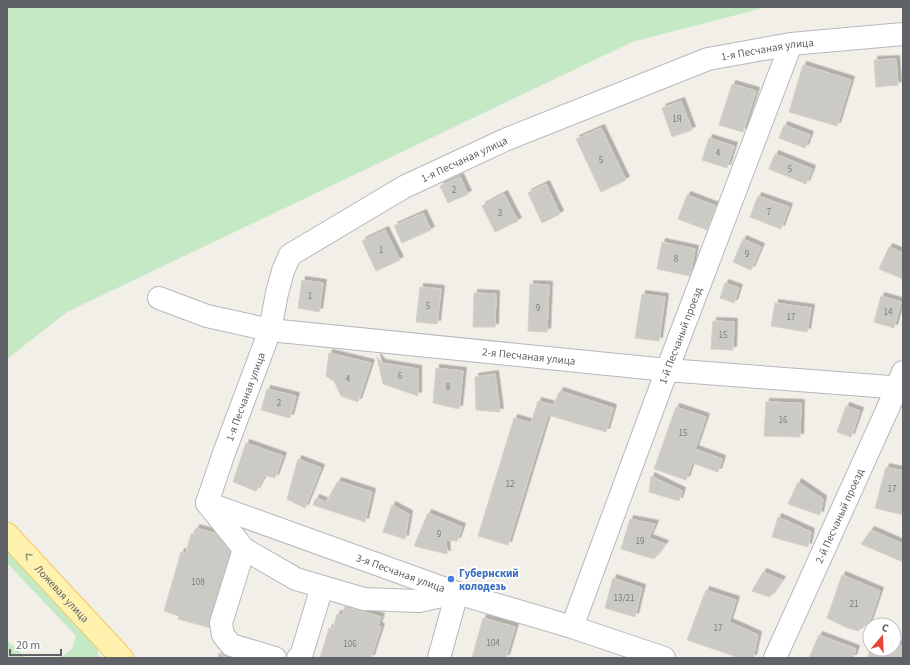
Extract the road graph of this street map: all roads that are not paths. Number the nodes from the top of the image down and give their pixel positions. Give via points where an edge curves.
1 (903, 34) edge
2 (791, 44) junction
3 (159, 298) dead end
4 (270, 330) junction
5 (667, 370) junction
6 (901, 383) edge
7 (207, 503) junction
8 (7, 534) edge
9 (244, 549) junction
10 (322, 586) junction
11 (456, 593) junction
12 (572, 627) junction
13 (102, 637) junction
14 (264, 656) edge
15 (108, 658) edge
16 (122, 658) edge
17 (298, 658) edge
18 (439, 658) edge
19 (664, 658) edge
20 (775, 658) edge

1 - 2 street, 1-я Песчаная улица
2 - 4 street, 1-я Песчаная улица via 708,59 507,139 404,187 290,255 281,278
2 - 5 street, 1-й Песчаный проезд
3 - 4 street, 2-я Песчаная улица via 207,316
4 - 5 street, 2-я Песчаная улица
4 - 7 street, 1-я Песчаная улица
5 - 6 street, 2-я Песчаная улица
5 - 12 street, 1-й Песчаный проезд
6 - 20 street, 2-й Песчаный проезд
7 - 9 street
7 - 11 street, 3-я Песчаная улица
13 -> 8 main road, Ложевая улица
9 - 10 street via 296,579
9 - 14 street via 221,623 223,635 231,644
10 - 11 street via 364,599 419,601
10 - 17 street via 301,656
11 - 12 street, 3-я Песчаная улица
11 - 18 street
12 - 19 street, 3-я Песчаная улица
13 - 15 main road, Ложевая улица
13 - 16 main road

